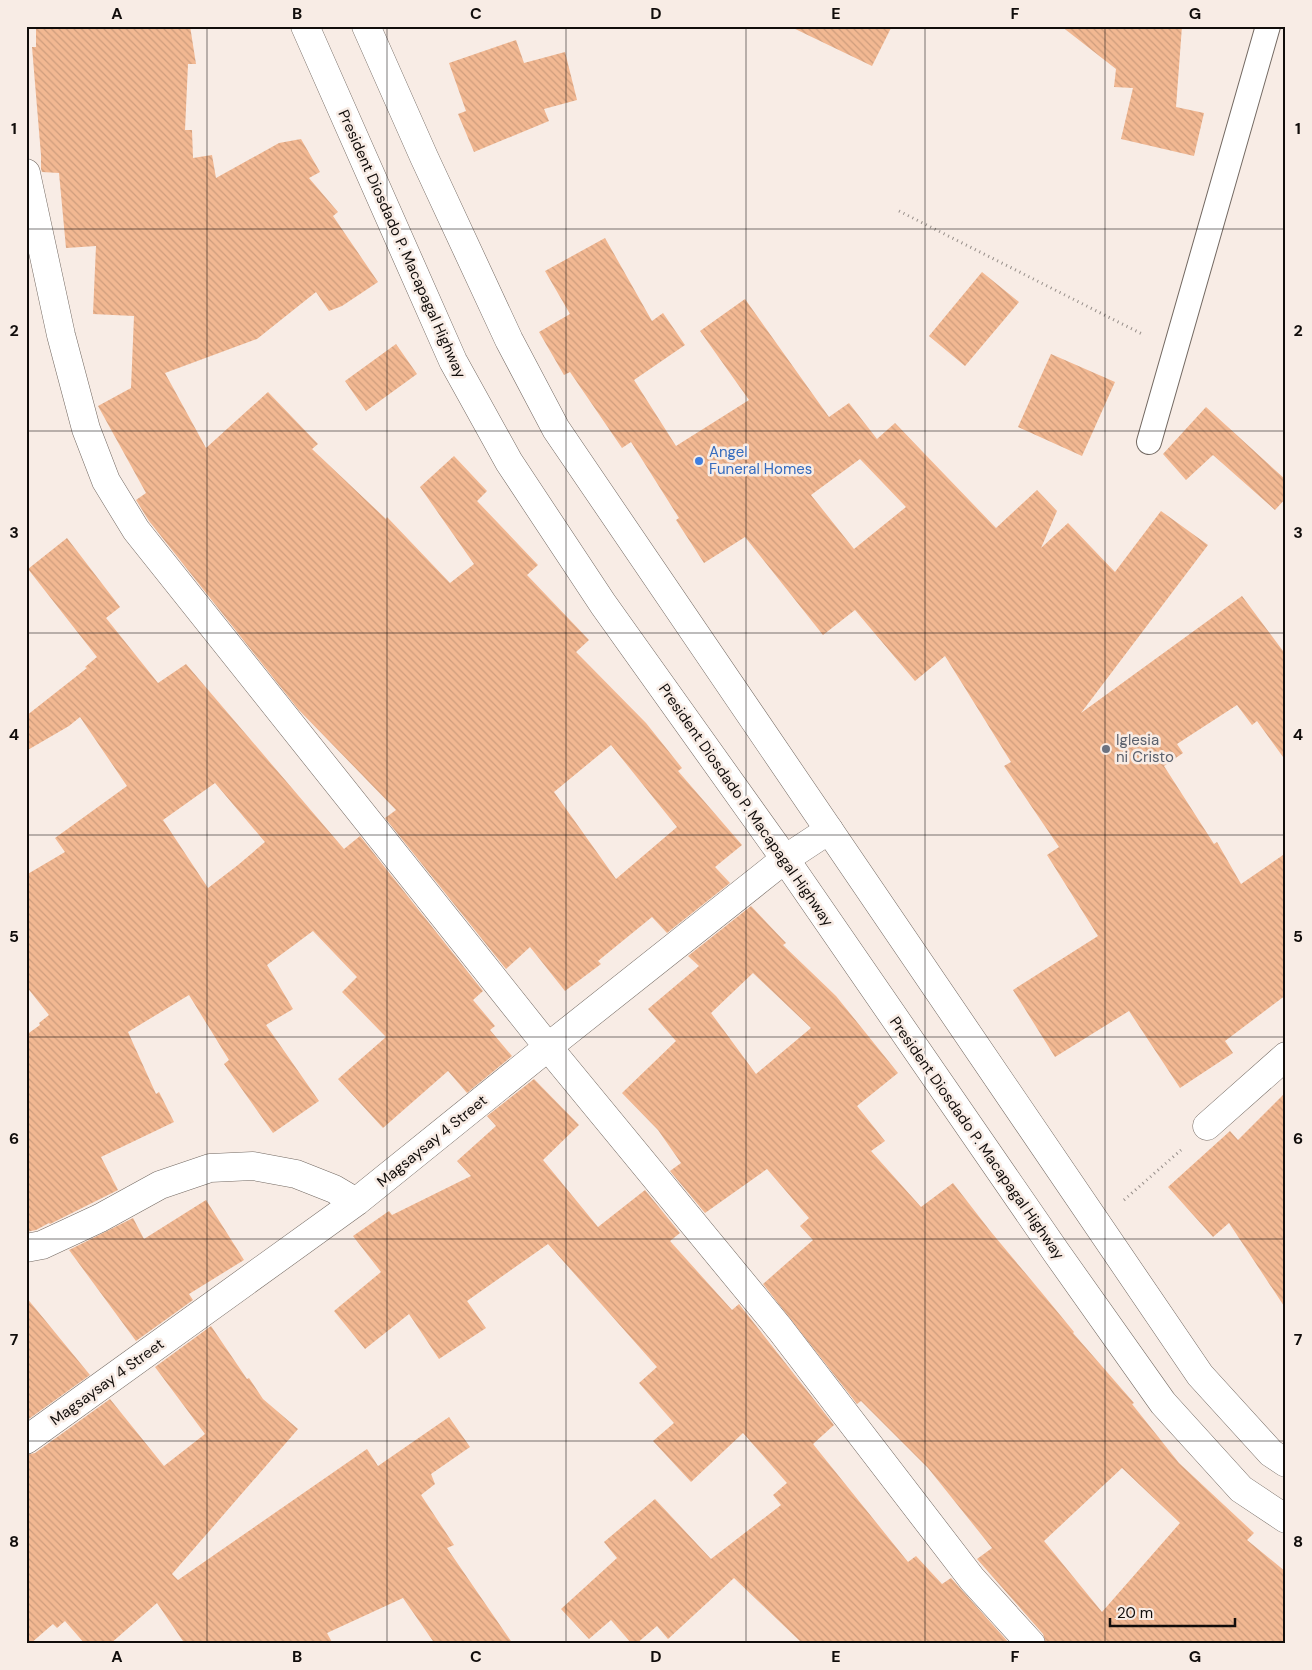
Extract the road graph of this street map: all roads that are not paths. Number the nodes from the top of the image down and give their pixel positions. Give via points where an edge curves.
1 (305, 26) edge
2 (366, 26) edge
3 (1268, 26) edge
4 (26, 173) edge
5 (1149, 442) dead end
6 (829, 830) junction
7 (785, 859) junction
8 (548, 1047) junction
9 (1286, 1056) edge
10 (1207, 1126) road end
11 (356, 1202) junction
12 (26, 1248) edge
13 (26, 1440) edge
14 (1286, 1463) edge
15 (1286, 1519) edge
16 (1031, 1644) edge

1 - 7 main road, President Diosdado P. Macapagal Highway via 453,361 509,462 603,604
2 - 6 main road via 508,340 556,429
3 - 5 lane
4 - 8 main road via 61,335 86,429 106,481 136,530
6 - 7 main road, Magsaysay 4 Street
6 - 14 main road via 1200,1375 1271,1453
7 - 8 main road, Magsaysay 4 Street
7 - 15 main road, President Diosdado P. Macapagal Highway via 1163,1403 1241,1489
8 - 11 main road, Magsaysay 4 Street
8 - 16 main road via 780,1329 972,1579
9 - 10 main road
11 - 12 main road via 296,1174 253,1166 210,1168 160,1185 100,1218 42,1245
11 - 13 main road, Magsaysay 4 Street

